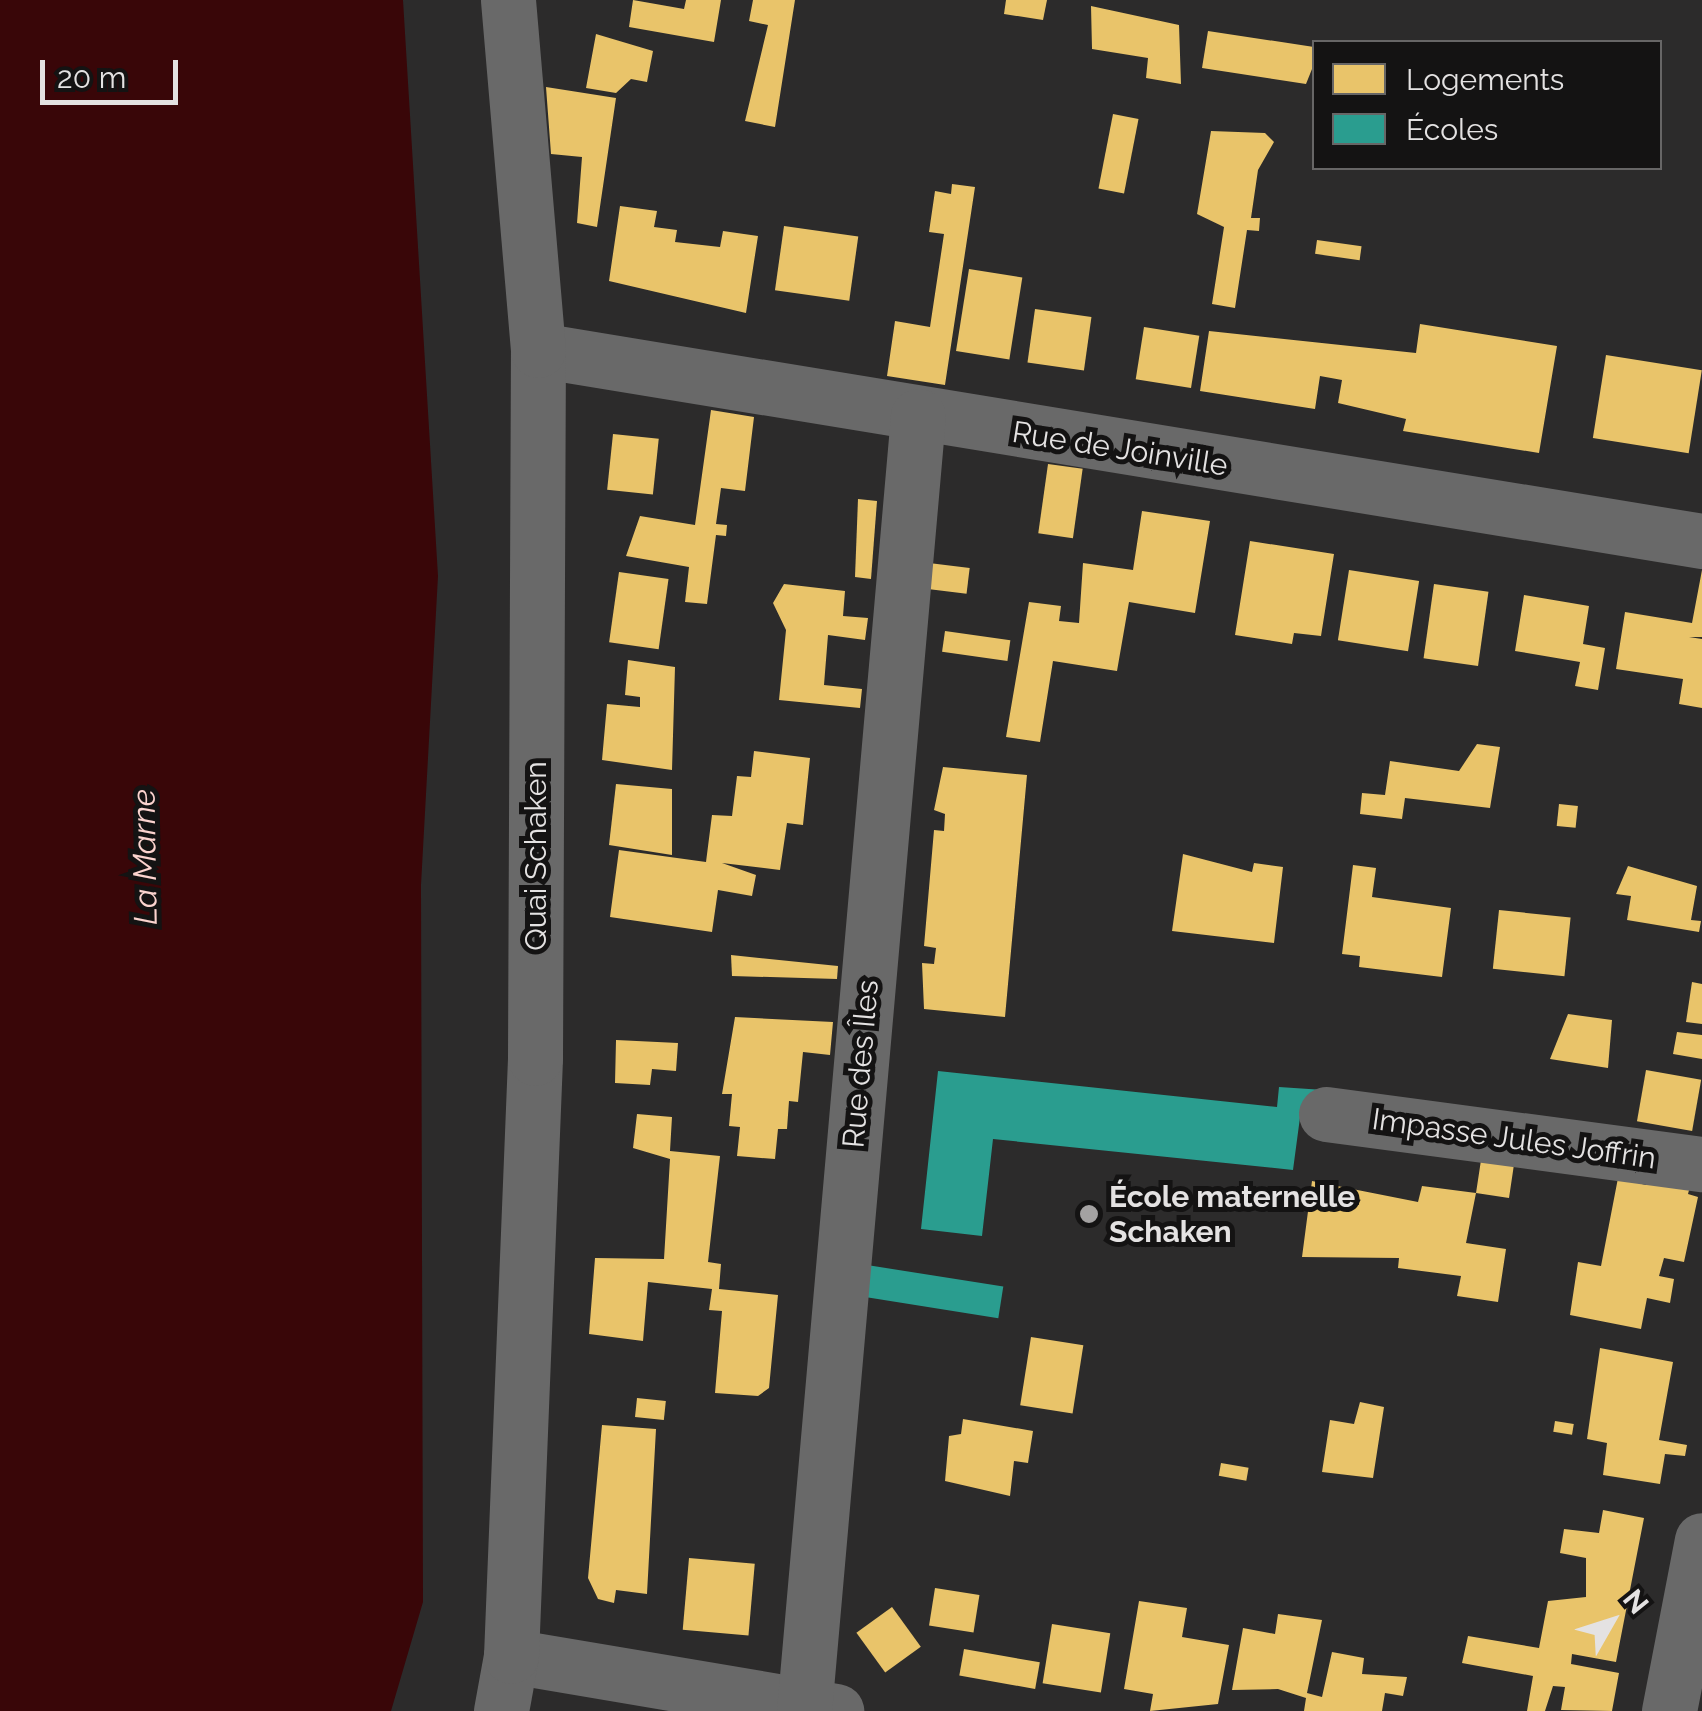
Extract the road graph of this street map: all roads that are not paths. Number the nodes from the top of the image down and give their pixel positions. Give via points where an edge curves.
1 (508, 0) edge
2 (538, 350) junction
3 (918, 416) junction
4 (1702, 540) edge
5 (1326, 1114) dead end
6 (1702, 1164) edge
7 (1702, 1540) edge
8 (511, 1656) junction
9 (815, 1709) edge
10 (501, 1711) edge
11 (1669, 1711) edge

1 - 2 street, Quai Schaken
2 - 3 street, Rue de Joinville
2 - 8 street, Quai Schaken via 535,1058
3 - 4 street, Rue de Joinville
3 - 9 street, Rue des Îles
5 - 6 street, Impasse Jules Joffrin
7 - 11 street
8 - 9 street
8 - 10 street, Quai Schaken

